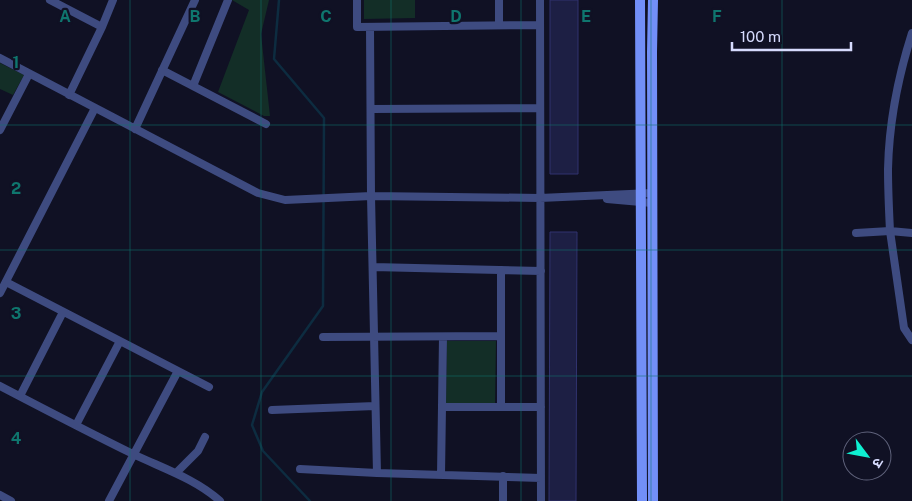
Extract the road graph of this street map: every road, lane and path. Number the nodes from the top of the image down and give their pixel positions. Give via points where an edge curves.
1 (50, 0) edge
2 (113, 0) edge
3 (195, 0) edge
4 (228, 0) edge
5 (356, 0) edge
6 (499, 0) edge
7 (540, 0) edge
8 (640, 0) edge
9 (653, 0) edge
10 (499, 25) junction
11 (540, 25) junction
12 (102, 27) junction
13 (370, 27) junction
14 (912, 33) edge
15 (0, 58) edge
16 (162, 70) junction
17 (29, 74) junction
18 (193, 86) junction
19 (69, 95) junction
20 (95, 108) junction
21 (540, 108) junction
22 (371, 109) junction
23 (266, 124) dead end
24 (135, 129) junction
25 (0, 130) edge
26 (371, 196) junction
27 (540, 198) junction
28 (641, 198) junction
29 (652, 198) junction
30 (890, 231) junction
31 (856, 233) dead end
32 (912, 233) edge
33 (373, 267) junction
34 (501, 270) junction
35 (541, 271) junction
36 (6, 282) junction
37 (0, 293) edge
38 (64, 312) junction
39 (374, 336) junction
40 (501, 336) junction
41 (323, 337) dead end
42 (443, 337) junction
43 (912, 340) edge
44 (120, 341) junction
45 (178, 371) junction
46 (0, 386) edge
47 (209, 387) dead end
48 (20, 396) junction
49 (375, 406) junction
50 (442, 407) junction
51 (501, 407) junction
52 (541, 407) junction
53 (272, 410) dead end
54 (76, 425) junction
55 (204, 437) dead end
56 (134, 454) junction
57 (300, 469) dead end
58 (176, 473) junction
59 (376, 473) junction
60 (441, 475) junction
61 (503, 476) junction
62 (541, 478) junction
63 (0, 495) edge
64 (11, 501) edge
65 (109, 501) edge
66 (220, 501) edge
67 (502, 501) edge
68 (541, 501) edge
69 (642, 501) edge
70 (653, 501) edge

1 - 12 street
2 - 12 street
3 - 16 street
4 - 18 street
5 - 13 street via 358,27
6 - 10 street
7 - 11 street
8 - 28 main road
9 - 29 main road
10 - 11 street
10 - 13 street
11 - 21 street
12 - 19 street
13 - 22 street
14 - 30 street via 900,76 890,138
15 - 17 street
16 - 18 street
16 - 24 street
17 - 19 street
17 - 25 street
18 - 23 street
19 - 20 street
20 - 24 street
20 - 36 street
21 - 22 street
21 - 27 street
22 - 26 street
24 - 26 street via 258,192 285,200
26 - 27 street
26 - 33 street
27 - 28 street
27 - 35 street
28 - 29 street
28 - 69 main road
29 - 70 main road
30 - 31 street
30 - 32 street
30 - 43 street via 904,328
33 - 34 street
33 - 39 street
34 - 35 street
34 - 40 street
35 - 52 street
36 - 37 street
36 - 38 street
38 - 44 street
38 - 48 street
39 - 41 street
39 - 42 street
39 - 49 street
40 - 42 street
40 - 51 street
42 - 50 street
44 - 45 street
44 - 54 street
45 - 47 street
45 - 56 street
46 - 48 street
48 - 54 street
49 - 53 street
49 - 59 street
50 - 51 street
50 - 60 street
51 - 52 street
52 - 62 street
54 - 56 street
55 - 58 street via 198,451
56 - 58 street
56 - 65 street
57 - 59 street
58 - 66 street
59 - 60 street
60 - 61 street
61 - 62 street
61 - 67 street
62 - 68 street
63 - 64 street

